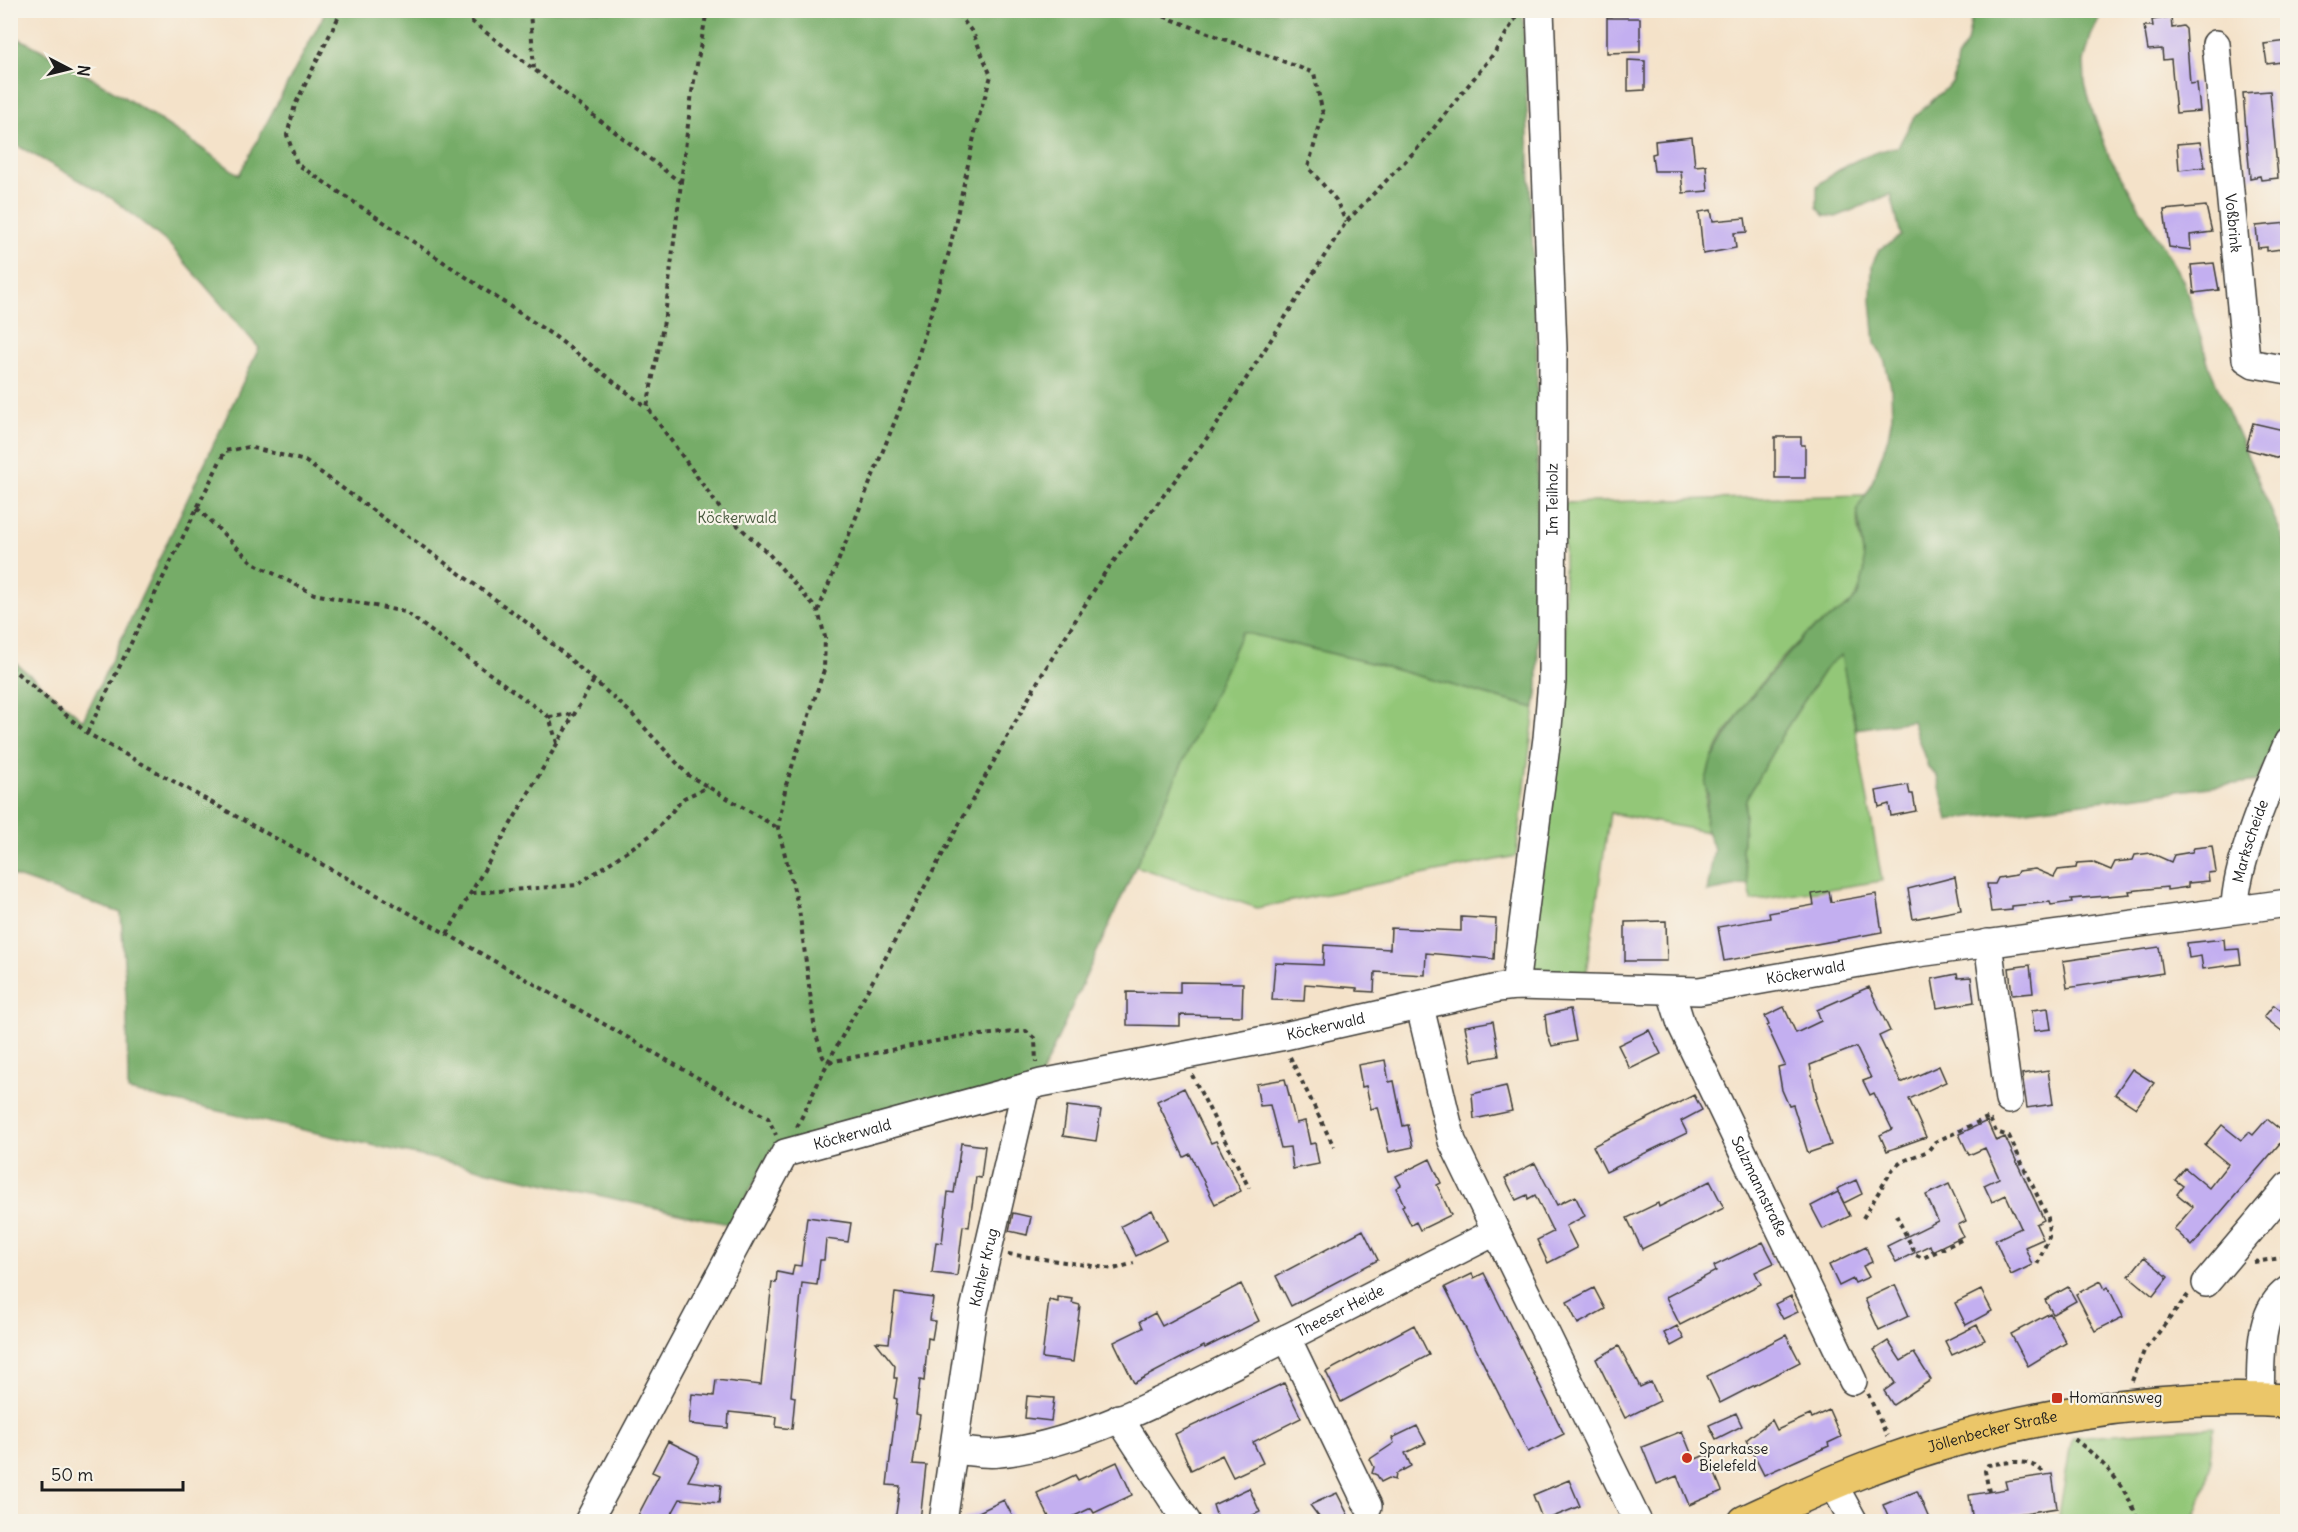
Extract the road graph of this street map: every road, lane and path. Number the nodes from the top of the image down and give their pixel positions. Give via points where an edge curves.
1 (342, 10) edge
2 (457, 10) edge
3 (530, 10) edge
4 (707, 10) edge
5 (955, 10) edge
6 (1147, 10) edge
7 (1520, 10) edge
8 (1540, 10) edge
9 (2216, 44) dead end
10 (534, 70) junction
11 (681, 183) junction
12 (1347, 222) junction
13 (2288, 369) edge
14 (647, 407) junction
15 (197, 508) junction
16 (818, 611) junction
17 (10, 667) edge
18 (594, 680) junction
19 (574, 714) junction
20 (549, 717) junction
21 (87, 733) junction
22 (2288, 742) edge
23 (557, 743) junction
24 (708, 787) junction
25 (778, 828) junction
26 (471, 892) junction
27 (2288, 903) edge
28 (2235, 909) junction
29 (447, 934) junction
30 (1988, 943) junction
31 (1515, 986) junction
32 (1671, 992) junction
33 (1420, 1007) junction
34 (1280, 1037) junction
35 (1183, 1055) junction
36 (828, 1062) junction
37 (1032, 1086) junction
38 (2009, 1100) dead end
39 (1334, 1147) dead end
40 (784, 1153) junction
41 (2288, 1186) edge
42 (1249, 1188) dead end
43 (1896, 1215) dead end
44 (1863, 1218) dead end
45 (1495, 1232) junction
46 (1963, 1239) dead end
47 (988, 1250) junction
48 (2231, 1253) junction
49 (2288, 1257) edge
50 (1134, 1263) dead end
51 (2036, 1267) dead end
52 (2206, 1283) joint
53 (2288, 1290) edge
54 (1287, 1338) junction
55 (1853, 1381) joint
56 (2132, 1384) dead end
57 (2274, 1400) edge
58 (1119, 1418) junction
59 (2039, 1422) junction
60 (953, 1450) junction
61 (1898, 1458) junction
62 (2046, 1475) dead end
63 (1832, 1482) junction
64 (1989, 1492) dead end
65 (1368, 1506) dead end
66 (588, 1521) edge
67 (943, 1521) edge
68 (1187, 1521) edge
69 (1638, 1521) edge
70 (1745, 1521) edge
71 (1854, 1521) edge
72 (2138, 1521) edge

1 - 14 path via 295,105 287,135 297,164 557,338
2 - 10 path
3 - 10 path
4 - 11 path
5 - 16 path via 973,33 991,76 949,252 910,384
6 - 12 path via 1314,73 1323,114 1308,167 1336,200
7 - 12 path via 1495,52 1417,149
8 - 31 street, Im Teilholz via 1554,348 1552,681
9 - 13 street, Voßbrink via 2246,359 2254,364
10 - 11 path
11 - 14 path via 665,316
12 - 36 path via 1216,426 1086,603 1038,681
14 - 16 path via 721,510 769,554
15 - 18 path via 225,451 249,447 305,461 533,627
15 - 20 path via 254,564 314,594 405,612
15 - 21 path
16 - 25 path via 825,637 824,670 786,785
17 - 21 path
18 - 19 path
18 - 24 path via 630,712 688,775
19 - 20 path
19 - 23 path
20 - 23 path
21 - 29 path
22 - 28 street, Markscheide via 2266,794 2238,884
23 - 26 path
24 - 25 path
24 - 26 path via 684,798 651,835 577,885
25 - 36 path via 799,909 815,1031
26 - 29 path
27 - 28 street, Köckerwald
28 - 30 street, Köckerwald
29 - 40 path via 768,1118
30 - 32 street, Köckerwald via 1699,991
30 - 38 street
31 - 32 street, Köckerwald
31 - 33 street, Köckerwald
32 - 55 street, Salzmannstraße via 1681,1024
33 - 34 street, Köckerwald
33 - 45 street via 1448,1130
34 - 35 street, Köckerwald
34 - 39 path
35 - 37 street, Köckerwald
35 - 42 path
36 - 37 path via 957,1037 1026,1031 1035,1039
36 - 40 path
37 - 40 street, Köckerwald
37 - 47 street, Kahler Krug
40 - 66 street
41 - 48 street
43 - 46 path via 1916,1255 1923,1258
44 - 51 path via 1900,1162 1989,1117 1996,1132 2009,1136 2048,1218 2049,1237
45 - 54 street, Theeser Heide
45 - 69 street
47 - 50 path via 1114,1269
47 - 60 street, Kahler Krug via 967,1344
48 - 49 path via 2250,1262
48 - 52 street
52 - 56 path via 2193,1290 2144,1352
53 - 57 street via 2272,1306 2265,1325
54 - 58 street
54 - 65 street, Theeser Heide
55 - 61 path via 1864,1384
57 - 59 main road, Jöllenbecker Straße via 2167,1402
58 - 60 street via 1070,1438 1011,1452
58 - 68 street
59 - 61 main road, Jöllenbecker Straße
59 - 72 path via 2076,1440 2108,1471 2132,1502
60 - 67 street, Kahler Krug
61 - 63 main road, Jöllenbecker Straße
62 - 64 path via 2026,1462 1989,1465 1985,1471
63 - 70 main road, Jöllenbecker Straße
63 - 71 street

